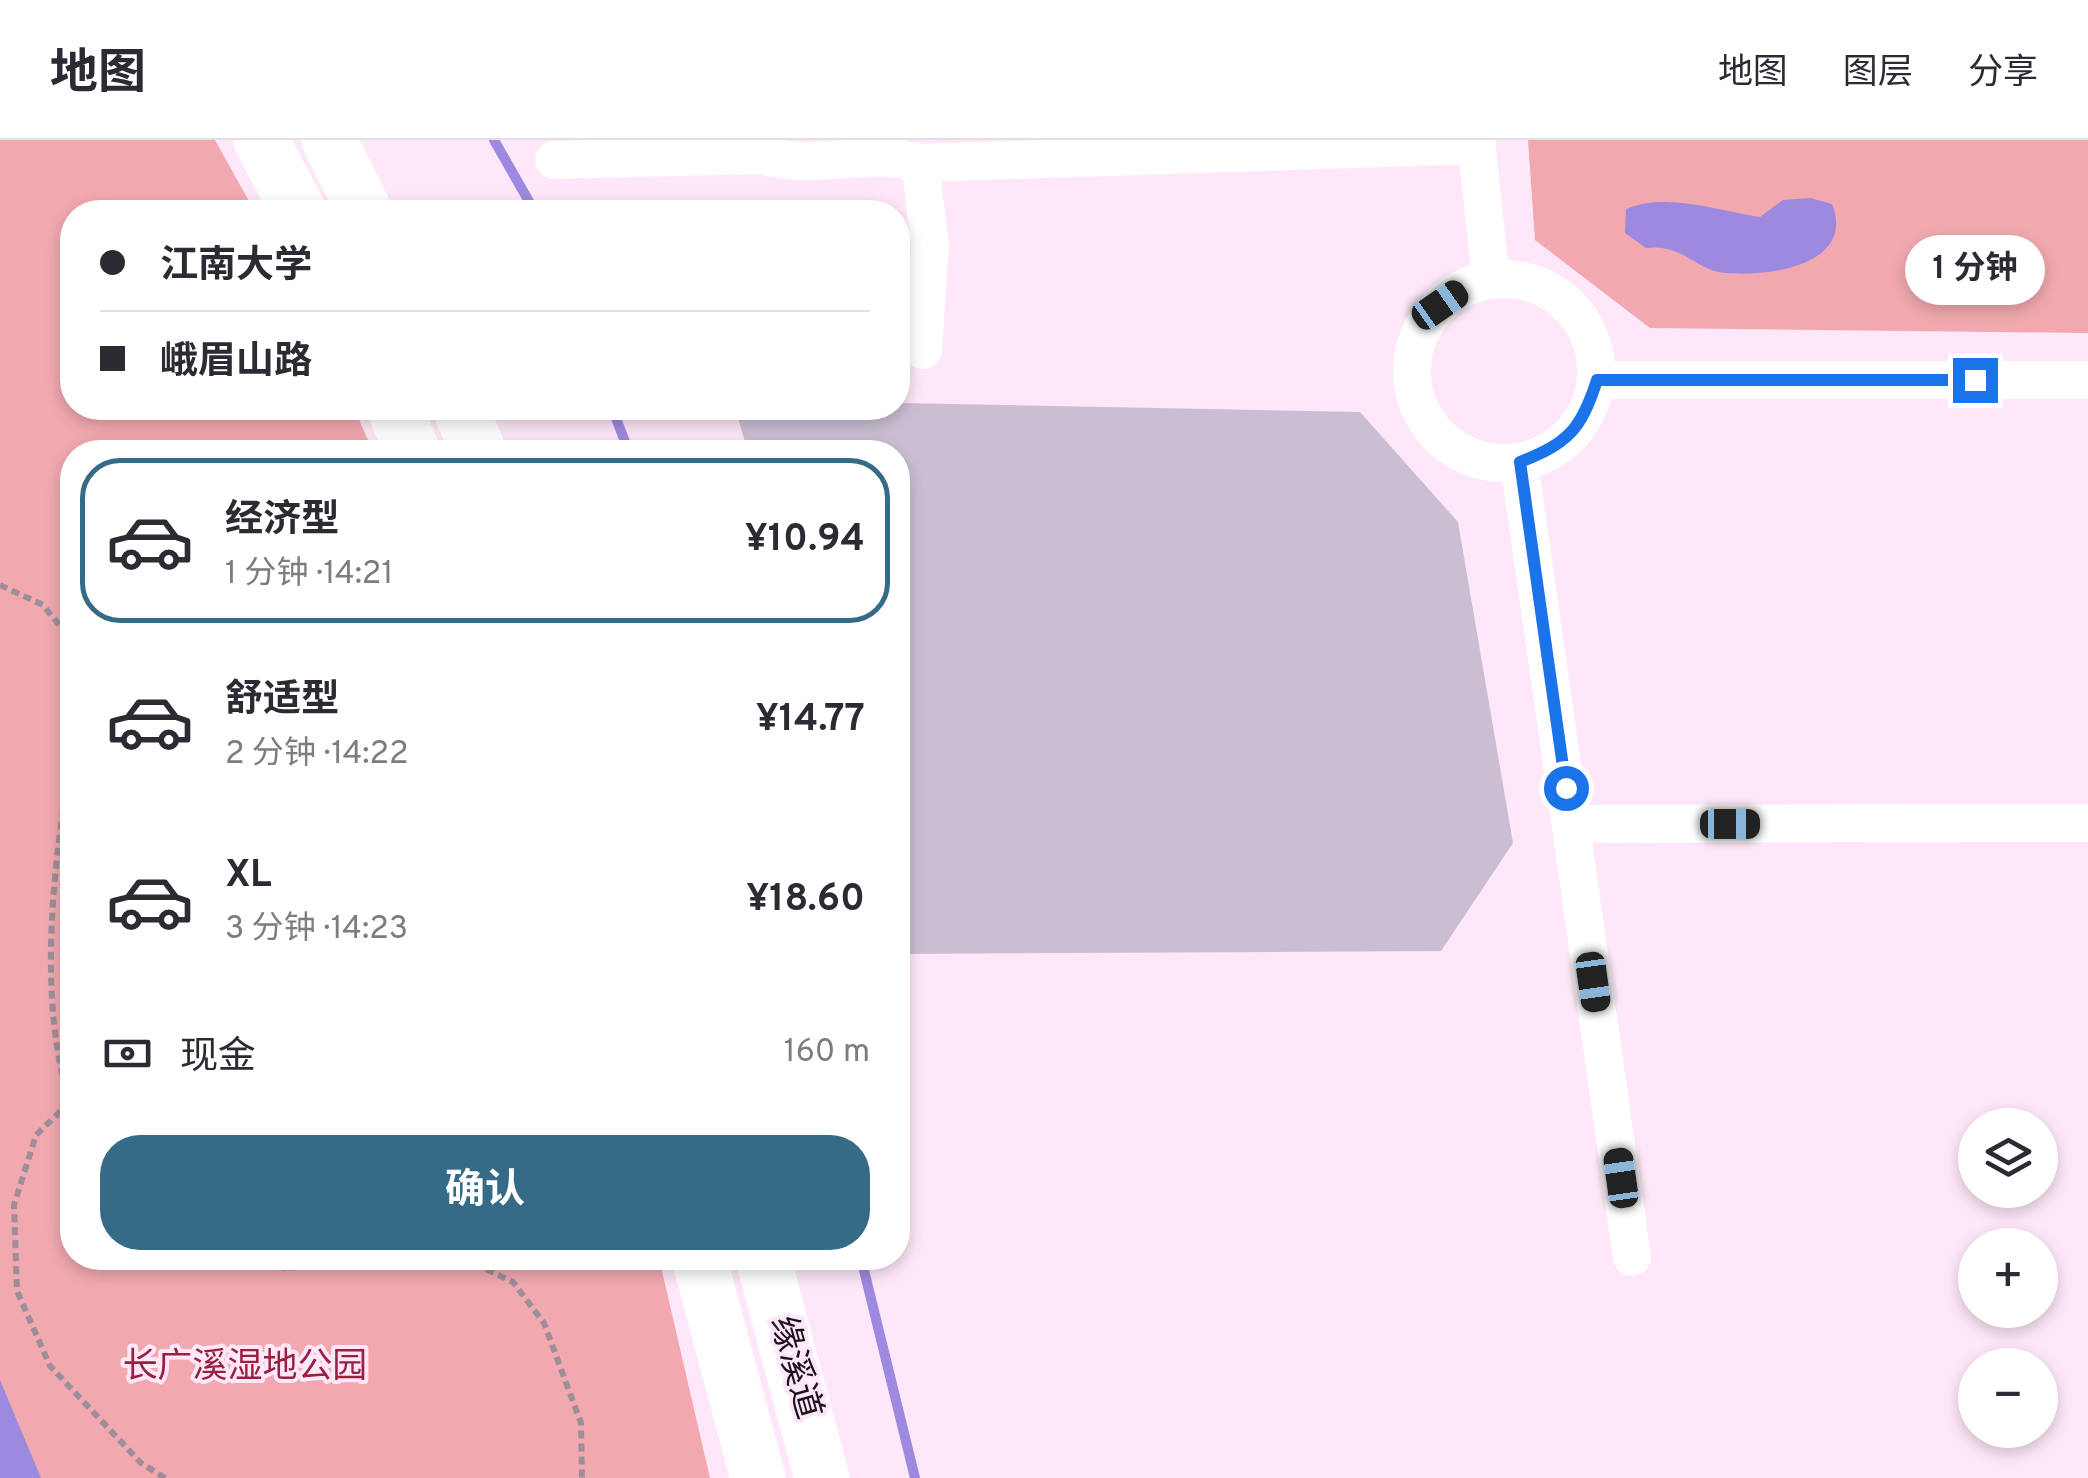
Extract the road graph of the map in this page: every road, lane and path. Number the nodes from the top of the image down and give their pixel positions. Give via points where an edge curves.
1 (261, 140) edge
2 (329, 140) edge
3 (1476, 142) edge
4 (554, 160) dead end
5 (920, 163) junction
6 (292, 200) edge
7 (359, 200) edge
8 (1492, 280) junction
9 (922, 350) dead end
10 (1597, 380) junction
11 (2088, 380) edge
12 (1520, 462) junction
13 (0, 585) edge
14 (60, 626) edge
15 (2088, 823) edge
16 (1571, 824) junction
17 (60, 854) edge
18 (60, 1046) edge
19 (60, 1114) edge
20 (1632, 1257) dead end
21 (488, 1270) edge
22 (702, 1270) edge
23 (766, 1270) edge
24 (165, 1478) edge
25 (582, 1478) edge
26 (758, 1478) edge
27 (822, 1478) edge

1 - 6 main road
2 - 7 main road
3 - 5 street
3 - 8 street
4 - 5 street via 762,155 788,163 892,155
5 - 9 street via 930,245
8 - 10 street via 1533,283 1569,304 1592,339
8 - 12 street via 1464,288 1422,328 1413,385 1422,412 1450,445 1490,462
10 - 11 street
10 - 12 street via 1585,418 1557,447
12 - 16 street
13 - 14 path via 44,605
15 - 16 street
16 - 20 street
17 - 18 path via 49,993
19 - 24 path via 36,1135 14,1205 17,1291 50,1366 141,1463
21 - 25 path via 513,1282 544,1323 581,1423
22 - 26 main road, 缘溪道
23 - 27 main road, 缘溪道

